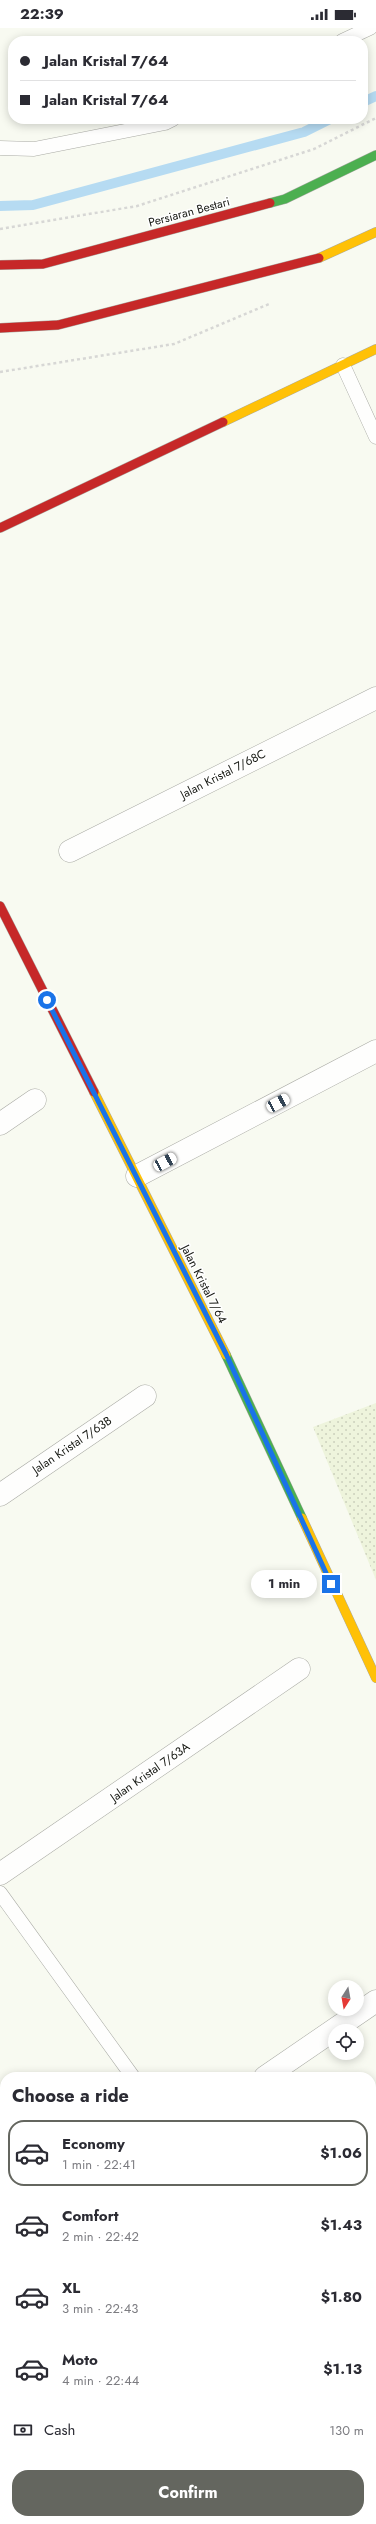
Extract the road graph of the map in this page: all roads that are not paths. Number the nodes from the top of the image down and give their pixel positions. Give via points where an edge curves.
1 (370, 28) edge
2 (353, 36) edge
3 (160, 124) edge
4 (0, 148) edge
5 (376, 155) edge
6 (376, 232) edge
7 (0, 265) edge
8 (0, 328) edge
9 (376, 349) edge
10 (343, 365) junction
11 (376, 437) edge
12 (0, 528) edge
13 (376, 698) edge
14 (70, 851) dead end
15 (0, 906) edge
16 (376, 1051) edge
17 (35, 1100) dead end
18 (0, 1124) edge
19 (137, 1176) junction
20 (145, 1396) dead end
21 (0, 1495) edge
22 (299, 1669) dead end
23 (376, 1678) edge
24 (0, 1874) edge
25 (0, 1893) edge
26 (376, 2001) edge
27 (129, 2072) edge
28 (272, 2072) edge

1 - 2 lane
3 - 4 lane via 34,149
5 - 7 street, Persiaran Bestari via 285,199 43,264
6 - 8 street via 311,262 58,325
9 - 10 street
10 - 11 lane
10 - 12 street
13 - 14 street, Jalan Kristal 7/68C
15 - 19 street, Jalan Kristal 7/64
16 - 19 street
17 - 18 street
19 - 23 street, Jalan Kristal 7/64 via 226,1354
20 - 21 street, Jalan Kristal 7/63B
22 - 24 street, Jalan Kristal 7/63A
25 - 27 lane
26 - 28 street

